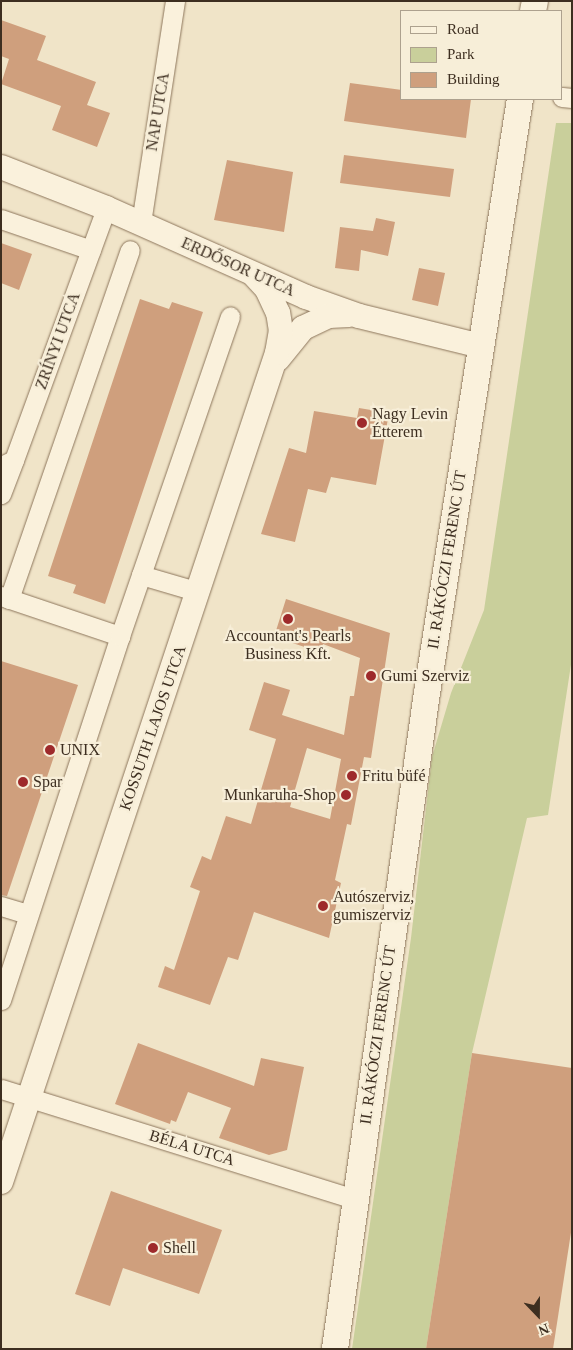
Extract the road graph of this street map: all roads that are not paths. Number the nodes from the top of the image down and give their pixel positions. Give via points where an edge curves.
1 (175, 1) edge
2 (520, 100) edge
3 (1, 167) edge
4 (106, 208) junction
5 (1, 219) edge
6 (141, 223) junction
7 (91, 250) junction
8 (130, 250) dead end
9 (255, 276) junction
10 (230, 316) dead end
11 (359, 316) junction
12 (481, 346) junction
13 (272, 366) junction
14 (7, 463) edge
15 (1, 494) edge
16 (141, 575) junction
17 (198, 592) junction
18 (5, 597) edge
19 (120, 636) junction
20 (1, 906) edge
21 (28, 914) junction
22 (1, 1000) edge
23 (1, 1089) edge
24 (29, 1098) junction
25 (1, 1182) edge
26 (355, 1199) junction
27 (335, 1349) edge

1 - 6 street, NAP UTCA
2 - 12 main road, II. RÁKÓCZI FERENC ÚT
3 - 4 street, ERDŐSOR UTCA
4 - 6 street, ERDŐSOR UTCA
4 - 7 street, ZRÍNYI UTCA
5 - 7 street
6 - 9 street, ERDŐSOR UTCA
7 - 14 street, ZRÍNYI UTCA
8 - 18 street
9 - 11 street, ERDŐSOR UTCA
9 - 13 street, KOSSUTH LAJOS UTCA via 272,297 280,322 280,339
10 - 16 street
11 - 12 street, ERDŐSOR UTCA
11 - 13 street via 337,316 316,321 298,333
12 - 26 main road, II. RÁKÓCZI FERENC ÚT via 427,693
13 - 17 street, KOSSUTH LAJOS UTCA
14 - 15 street, ZRÍNYI UTCA
16 - 17 street
16 - 19 street
17 - 24 street, KOSSUTH LAJOS UTCA
18 - 19 street
19 - 21 street
20 - 21 street
21 - 22 street
23 - 24 street, BÉLA UTCA
24 - 25 street, KOSSUTH LAJOS UTCA
24 - 26 street, BÉLA UTCA
26 - 27 main road, II. RÁKÓCZI FERENC ÚT

